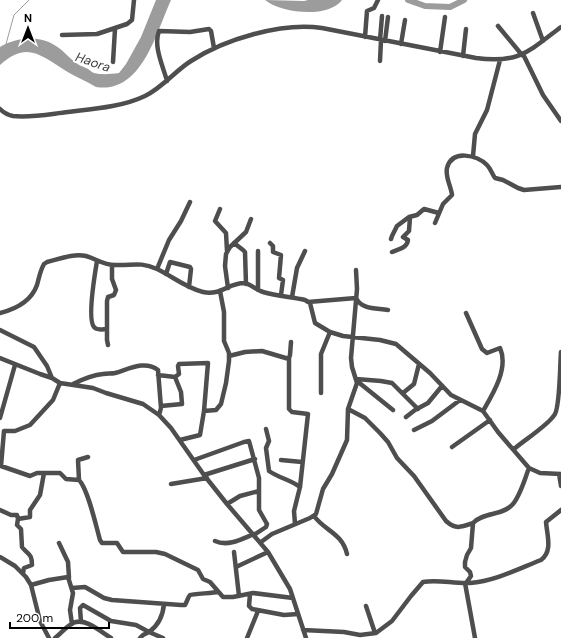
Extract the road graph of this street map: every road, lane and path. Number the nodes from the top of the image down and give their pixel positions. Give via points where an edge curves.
1 (134, 0) edge
2 (378, 0) edge
3 (533, 13) dead end
4 (382, 16) dead end
5 (388, 17) dead end
6 (445, 17) dead end
7 (405, 20) dead end
8 (498, 26) dead end
9 (561, 27) edge
10 (115, 29) junction
11 (466, 29) dead end
12 (62, 35) dead end
13 (365, 37) junction
14 (382, 40) junction
15 (543, 40) junction
16 (402, 44) junction
17 (214, 48) junction
18 (440, 52) junction
19 (522, 55) junction
20 (463, 56) junction
21 (500, 60) junction
22 (380, 61) dead end
23 (113, 62) dead end
24 (167, 81) junction
25 (0, 109) edge
26 (2, 113) edge
27 (561, 121) edge
28 (472, 156) junction
29 (561, 187) edge
30 (190, 202) dead end
31 (220, 208) dead end
32 (439, 213) junction
33 (410, 217) junction
34 (251, 219) dead end
35 (435, 224) dead end
36 (391, 239) dead end
37 (234, 243) junction
38 (270, 243) dead end
39 (227, 251) junction
40 (258, 251) dead end
41 (305, 251) dead end
42 (392, 252) dead end
43 (97, 261) junction
44 (112, 265) junction
45 (157, 269) junction
46 (356, 270) dead end
47 (166, 274) junction
48 (246, 284) junction
49 (189, 286) junction
50 (228, 288) junction
51 (258, 290) junction
52 (220, 291) junction
53 (281, 295) junction
54 (292, 297) junction
55 (356, 298) junction
56 (308, 302) junction
57 (388, 310) dead end
58 (0, 313) edge
59 (466, 313) dead end
60 (107, 329) junction
61 (0, 330) edge
62 (330, 332) junction
63 (352, 337) junction
64 (291, 342) dead end
65 (108, 345) dead end
66 (561, 352) edge
67 (229, 356) junction
68 (0, 358) edge
69 (289, 358) junction
70 (419, 364) junction
71 (15, 365) junction
72 (158, 375) junction
73 (175, 377) junction
74 (52, 378) junction
75 (357, 380) junction
76 (60, 383) junction
77 (72, 384) junction
78 (442, 386) junction
79 (321, 393) dead end
80 (403, 394) junction
81 (460, 400) junction
82 (161, 406) junction
83 (348, 409) junction
84 (418, 409) junction
85 (204, 410) junction
86 (393, 410) dead end
87 (483, 410) junction
88 (159, 415) junction
89 (406, 417) dead end
90 (0, 418) edge
91 (490, 420) junction
92 (266, 429) dead end
93 (2, 430) edge
94 (414, 430) dead end
95 (180, 440) junction
96 (452, 447) dead end
97 (514, 448) junction
98 (88, 457) dead end
99 (255, 459) junction
100 (194, 460) junction
101 (281, 460) dead end
102 (302, 462) junction
103 (1, 466) edge
104 (529, 468) junction
105 (44, 472) junction
106 (560, 474) edge
107 (206, 477) junction
108 (79, 480) junction
109 (171, 484) dead end
110 (561, 486) edge
111 (300, 487) junction
112 (259, 491) junction
113 (227, 504) junction
114 (0, 510) edge
115 (561, 510) edge
116 (314, 516) junction
117 (18, 519) junction
118 (474, 523) junction
119 (295, 524) junction
120 (254, 535) junction
121 (216, 540) dead end
122 (261, 542) junction
123 (59, 543) dead end
124 (234, 552) dead end
125 (268, 552) junction
126 (346, 554) dead end
127 (0, 557) edge
128 (236, 567) junction
129 (23, 573) junction
130 (69, 578) junction
131 (466, 583) junction
132 (31, 585) junction
133 (72, 588) junction
134 (218, 592) junction
135 (250, 594) junction
136 (239, 596) junction
137 (293, 598) junction
138 (164, 604) junction
139 (366, 606) dead end
140 (258, 611) junction
141 (298, 614) junction
142 (81, 622) junction
143 (72, 624) junction
144 (303, 630) junction
145 (149, 632) junction
146 (375, 633) junction
147 (49, 638) edge
148 (55, 638) edge
149 (111, 638) edge
150 (140, 638) edge
151 (163, 638) edge
152 (247, 638) edge
153 (306, 638) edge
154 (475, 638) edge

1 - 10 street via 132,21
2 - 13 street via 374,8 368,11
3 - 15 street
4 - 14 street
5 - 14 street
6 - 18 street
7 - 16 street
8 - 19 street
9 - 15 street
10 - 12 street via 89,35
10 - 23 street
11 - 20 street
13 - 14 street
13 - 17 street via 311,27 294,27 248,36
14 - 16 street
14 - 22 street
15 - 19 street
16 - 18 street
17 - 24 street via 190,62
17 - 24 street via 209,29 190,32 159,31 158,48
18 - 20 street
19 - 21 street
19 - 27 street via 543,95
20 - 21 street
21 - 28 street via 487,110 475,134
24 - 26 street via 153,92 124,103 37,116 13,116
25 - 26 street
28 - 29 street via 487,165 495,178 521,189
28 - 32 street via 460,156 452,160 448,166 447,174 452,195 443,204
30 - 45 street via 169,240
31 - 39 street via 215,221 226,233
32 - 33 street via 424,209
32 - 35 street
33 - 36 street via 397,226
33 - 42 street via 409,231 404,237 408,242 404,247
34 - 37 street via 246,232
37 - 39 street
37 - 48 street via 245,252
38 - 53 street via 273,246 273,253 280,255 279,278 283,280
39 - 50 street via 225,263
40 - 51 street
41 - 54 street via 297,268
43 - 44 street
43 - 58 street via 86,256 75,256 47,262 29,299 12,310
43 - 60 street via 93,322 97,329
44 - 45 street via 137,263
44 - 60 street via 112,279 116,290 107,301
45 - 47 street
46 - 55 street
47 - 49 street
47 - 49 street via 170,262 190,267
48 - 50 street
48 - 51 street
49 - 52 street via 210,293
50 - 52 street
51 - 53 street
52 - 67 street via 224,312 224,341
53 - 54 street
54 - 56 street
55 - 56 street
55 - 57 street via 363,306
55 - 63 street
56 - 62 street via 315,323
59 - 87 street via 482,349 487,353 500,348 502,354 503,363 494,393
60 - 65 street
61 - 74 street via 34,347
62 - 63 street
62 - 79 street via 321,354
63 - 70 street via 392,343
63 - 75 street via 351,362
64 - 69 street
66 - 97 street via 556,413
67 - 69 street via 262,351
67 - 85 street via 226,382 219,407 216,410
68 - 71 street
69 - 102 street via 289,409 292,412 308,414
70 - 78 street
70 - 80 street via 414,384
71 - 74 street
71 - 90 street
72 - 73 street
72 - 77 street via 156,368 136,366 90,376
72 - 82 street
73 - 82 street via 183,403
73 - 85 street via 179,374 179,364 208,363
74 - 76 street
75 - 80 street via 387,382
75 - 83 street
75 - 86 street
76 - 77 street
76 - 93 street via 53,400 30,424 15,431
77 - 88 street via 138,402
78 - 81 street
78 - 84 street via 428,403
80 - 84 street
81 - 87 street
81 - 94 street via 432,422
82 - 88 street
83 - 116 street via 347,440 323,488
83 - 118 street via 365,418 380,432 446,521 455,527
84 - 89 street
85 - 95 street via 200,435
87 - 91 street
88 - 95 street
91 - 96 street
91 - 97 street
92 - 111 street via 269,441 266,448 269,471
93 - 103 street
95 - 100 street
97 - 104 street
98 - 108 street via 78,460
99 - 100 street via 248,441
99 - 107 street
99 - 112 street
100 - 107 street
101 - 102 street
102 - 111 street
103 - 105 street via 30,476
104 - 106 street via 540,473
104 - 118 street via 512,504
105 - 108 street via 60,473 66,479
105 - 117 street via 40,495 30,510 30,517
106 - 110 street
107 - 109 street
107 - 113 street
108 - 134 street via 93,512 102,543 117,543 123,552 165,554 198,570
111 - 119 street via 294,511
112 - 113 street via 240,496
112 - 120 street via 259,510 267,524
113 - 120 street
114 - 117 street via 17,515
115 - 131 street via 546,522 549,541 543,558 493,579
116 - 119 street
116 - 126 street via 337,536
117 - 129 street via 22,547 31,555 32,564 24,568
118 - 131 street via 471,548 465,562 465,568 471,576
119 - 122 street
120 - 121 street via 227,543
120 - 122 street
122 - 125 street
123 - 130 street via 68,562
124 - 128 street
125 - 128 street
125 - 137 street
127 - 129 street
128 - 136 street
129 - 132 street
130 - 132 street
130 - 133 street
131 - 146 street via 423,582 392,621
131 - 154 street
132 - 147 street via 39,617
133 - 138 street via 85,587 112,600
133 - 143 street
134 - 136 street via 226,598
134 - 138 street via 191,595 184,605
135 - 136 street
135 - 137 street
135 - 140 street via 250,607
137 - 141 street
138 - 145 street via 159,622
139 - 146 street
140 - 141 street
140 - 152 street
141 - 144 street
142 - 143 street
142 - 145 street via 80,608 83,605 111,621 136,625
142 - 149 street
143 - 148 street
144 - 146 street via 360,635
144 - 153 street
145 - 150 street
145 - 151 street

